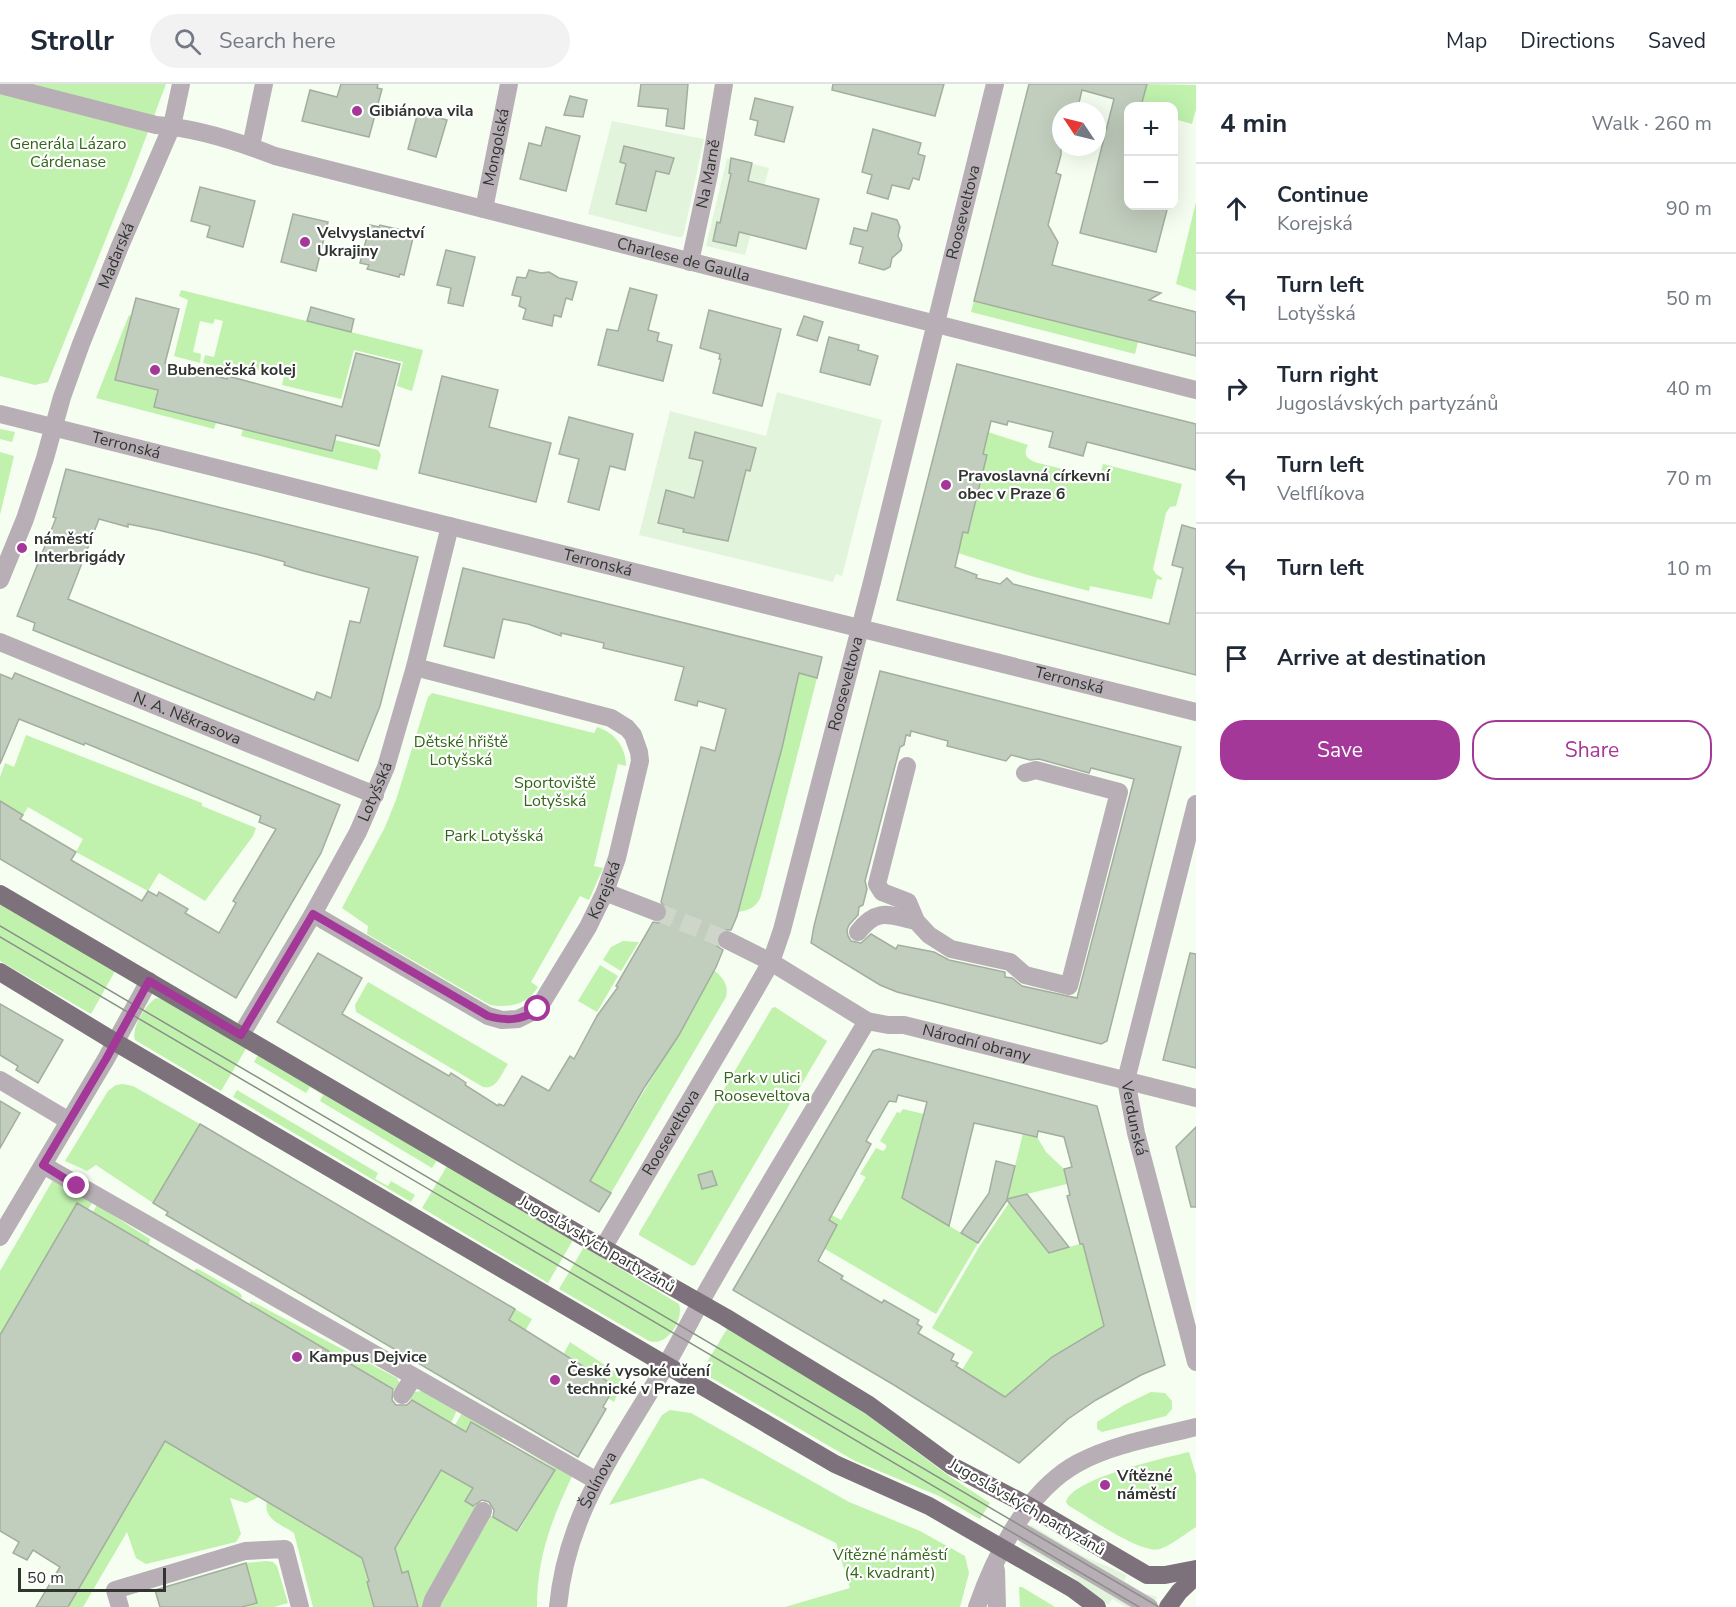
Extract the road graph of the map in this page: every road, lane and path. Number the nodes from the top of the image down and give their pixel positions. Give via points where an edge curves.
1 (181, 84) edge
2 (264, 84) edge
3 (509, 84) edge
4 (724, 84) edge
5 (995, 84) edge
6 (0, 85) edge
7 (172, 126) junction
8 (251, 146) junction
9 (484, 210) junction
10 (690, 262) junction
11 (935, 324) junction
12 (1196, 390) edge
13 (0, 414) edge
14 (53, 428) junction
15 (450, 526) junction
16 (0, 580) edge
17 (860, 628) junction
18 (0, 642) edge
19 (415, 667) junction
20 (1196, 712) edge
21 (907, 766) dead end
22 (1025, 773) dead end
23 (375, 795) junction
24 (1196, 804) edge
25 (605, 892) junction
26 (0, 894) edge
27 (657, 912) tunnel mouth
28 (313, 914) junction
29 (916, 921) junction
30 (858, 933) dead end
31 (727, 940) tunnel mouth
32 (771, 962) junction
33 (0, 972) edge
34 (149, 981) junction
35 (867, 1021) junction
36 (241, 1035) junction
37 (115, 1042) junction
38 (0, 1080) edge
39 (1126, 1080) junction
40 (1196, 1098) edge
41 (69, 1120) junction
42 (43, 1165) junction
43 (0, 1238) edge
44 (603, 1248) junction
45 (701, 1303) junction
46 (1196, 1362) edge
47 (666, 1365) junction
48 (413, 1378) junction
49 (402, 1395) dead end
50 (1196, 1427) edge
51 (597, 1481) junction
52 (1029, 1506) junction
53 (483, 1511) dead end
54 (1015, 1528) junction
55 (1004, 1548) junction
56 (995, 1566) junction
57 (1196, 1569) edge
58 (1196, 1576) edge
59 (120, 1607) edge
60 (300, 1607) edge
61 (431, 1607) edge
62 (558, 1607) edge
63 (977, 1607) edge
64 (997, 1607) edge
65 (1097, 1607) edge
66 (1149, 1607) edge
67 (1168, 1607) edge

1 - 7 street, Maďarská
2 - 8 street
3 - 9 street, Mongolská
4 - 10 street, Na Marně
5 - 11 street, Rooseveltova
6 - 7 street
7 - 8 street, Charlese de Gaulla
7 - 14 street, Maďarská via 81,344
8 - 9 street, Charlese de Gaulla via 275,156
9 - 10 street, Charlese de Gaulla
10 - 11 street, Charlese de Gaulla
11 - 12 street, Charlese de Gaulla
11 - 17 street, Rooseveltova
13 - 14 street, Terronská
14 - 15 street, Terronská
14 - 16 street via 25,519
15 - 17 street, Terronská
15 - 19 street, Lotyšská
17 - 20 street, Terronská
17 - 32 street, Rooseveltova
18 - 23 street, N. A. Někrasova
19 - 23 street, Lotyšská
19 - 25 street, Korejská via 611,718 627,728 637,743 640,761
21 - 29 street via 877,884 882,892 908,902
22 - 29 street via 1036,770 1119,792 1069,986 1025,975 1010,962 951,949
23 - 28 street, Lotyšská
24 - 39 street, Verdunská
25 - 27 street
25 - 28 street, Korejská via 538,1009 518,1019 488,1016
26 - 34 main road, Jugoslávských partyzánů
28 - 36 street, Lotyšská
29 - 30 street via 884,914 867,920
31 - 32 street, Národní obrany
32 - 35 street, Národní obrany
32 - 44 street, Rooseveltova
33 - 37 main road
34 - 36 main road, Jugoslávských partyzánů
34 - 37 street
35 - 39 street, Národní obrany via 904,1025
35 - 45 street
36 - 44 main road, Jugoslávských partyzánů
37 - 41 street
37 - 47 main road
38 - 41 street
39 - 40 street, Národní obrany
39 - 46 street, Verdunská via 1136,1133
41 - 42 street
42 - 43 street
42 - 48 street
44 - 45 main road, Jugoslávských partyzánů
45 - 47 street, Šolínova
45 - 52 main road, Jugoslávských partyzánů via 869,1406 952,1466
47 - 51 street, Šolínova
47 - 55 main road via 835,1464 929,1506
48 - 49 street
48 - 51 street
50 - 52 street via 1107,1450 1079,1462 1049,1483
51 - 62 street, Šolínova via 574,1530 563,1567
52 - 54 street
52 - 57 main road, Jugoslávských partyzánů via 1147,1575
53 - 61 street
54 - 55 street
54 - 66 street
55 - 56 street
55 - 65 main road
56 - 63 street
56 - 64 street
58 - 67 main road
59 - 60 street via 115,1590 245,1551 285,1549

